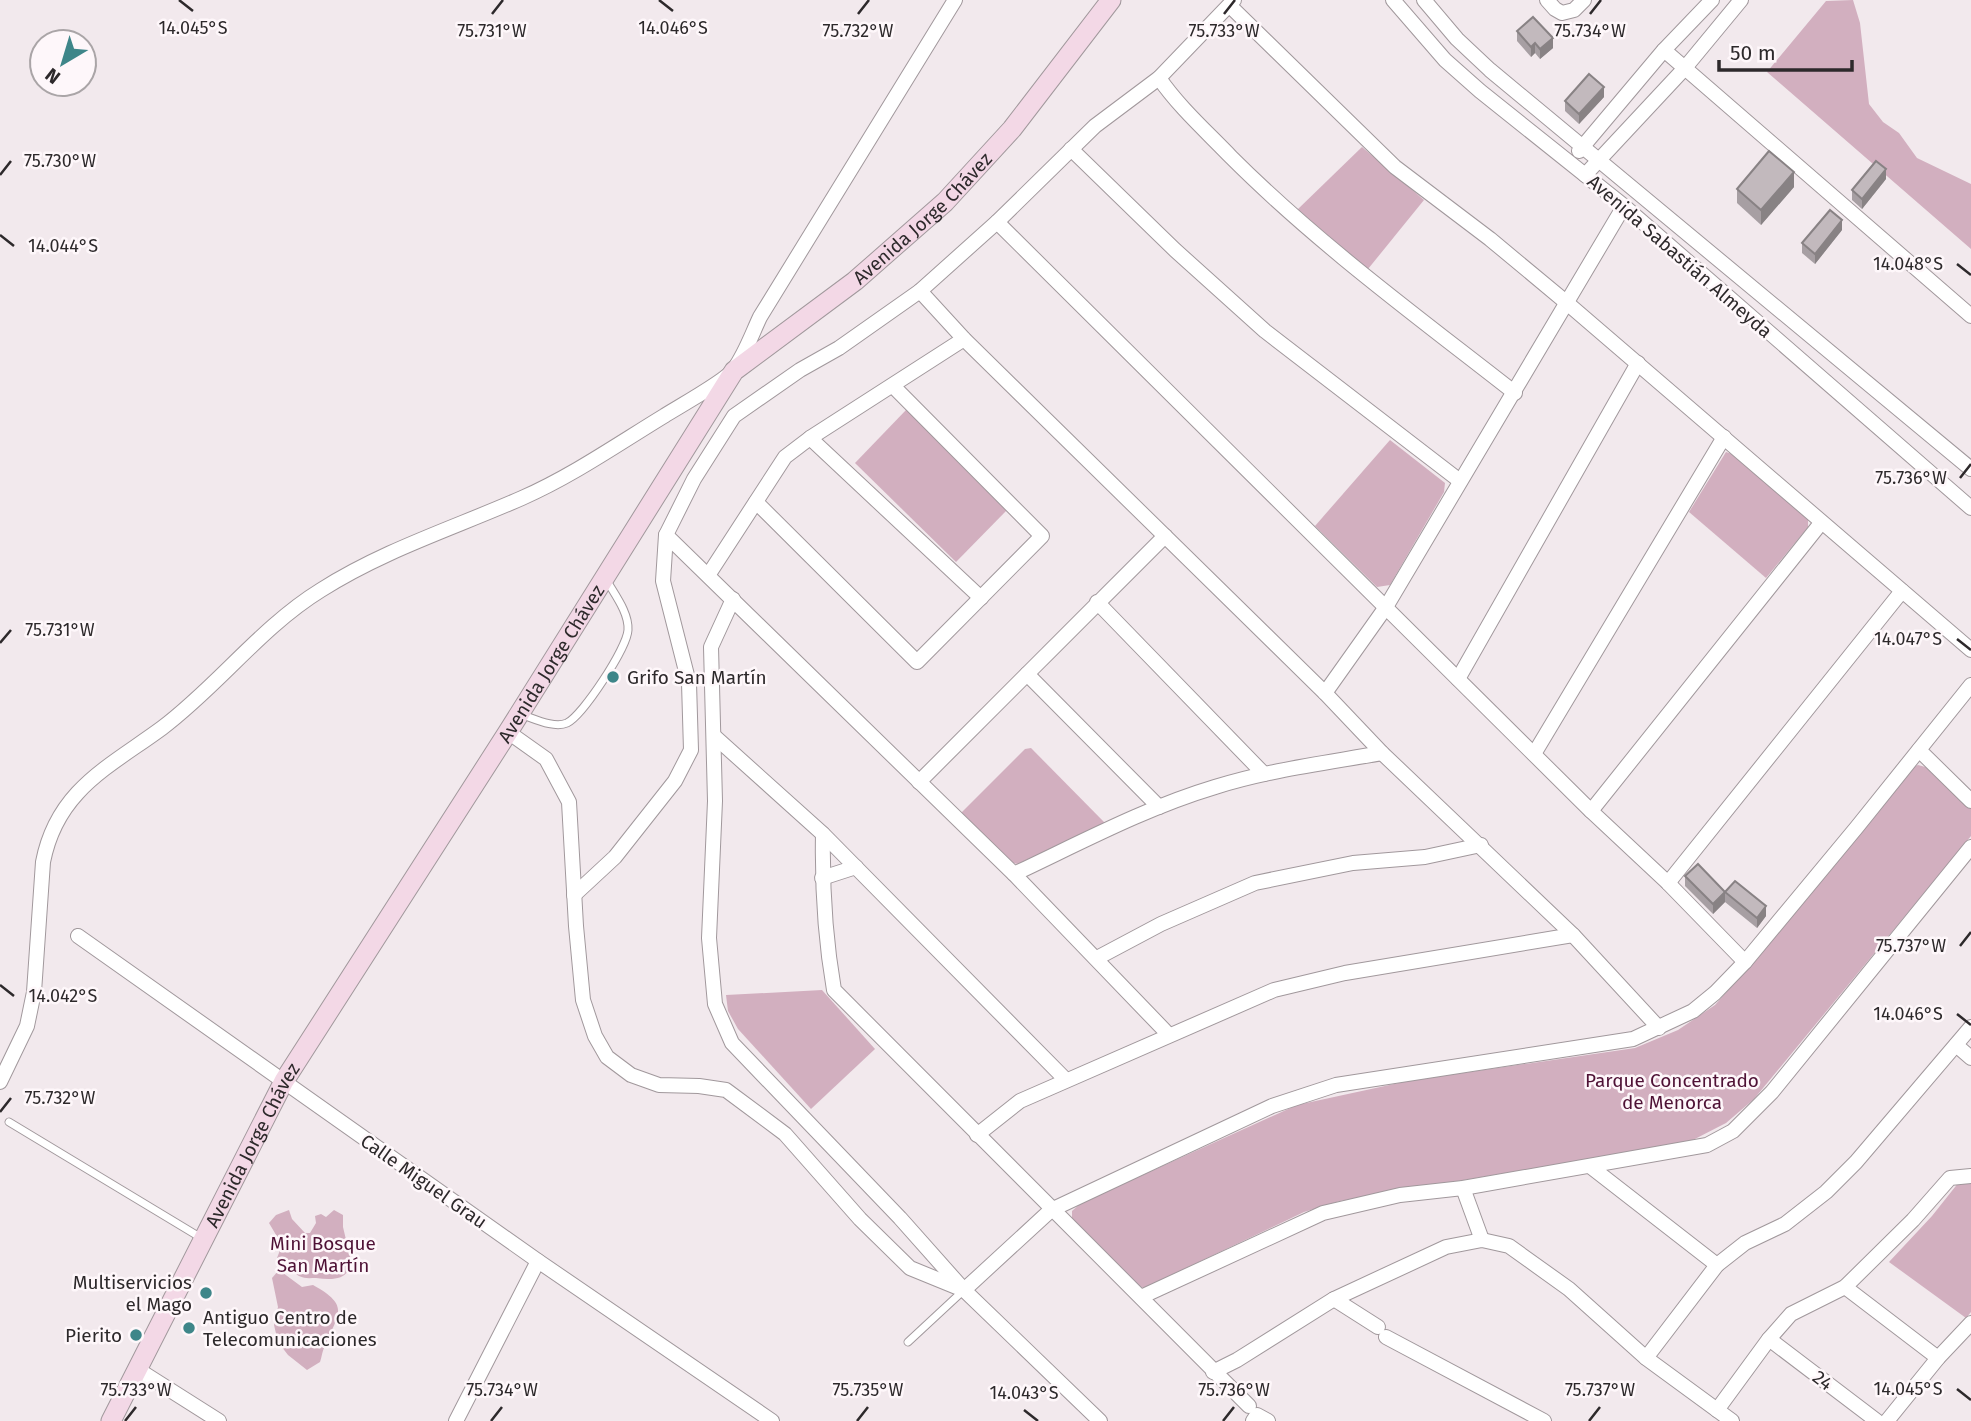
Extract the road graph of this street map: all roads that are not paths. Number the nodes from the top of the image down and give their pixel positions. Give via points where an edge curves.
1 (955, 0) edge
2 (1111, 0) edge
3 (1393, 0) edge
4 (1424, 0) edge
5 (1547, 0) edge
6 (1584, 0) edge
7 (1712, 0) edge
8 (1741, 0) edge
9 (1232, 3) edge
10 (1664, 50) junction
11 (1684, 69) junction
12 (1159, 78) junction
13 (1584, 146) junction
14 (1071, 149) junction
15 (1599, 159) junction
16 (1569, 162) junction
17 (1585, 175) junction
18 (1624, 206) junction
19 (997, 222) junction
20 (920, 291) junction
21 (1567, 303) junction
22 (1971, 316) edge
23 (964, 340) junction
24 (1638, 363) junction
25 (734, 371) junction
26 (893, 386) junction
27 (1515, 393) junction
28 (1724, 437) junction
29 (810, 438) junction
30 (1971, 470) edge
31 (1460, 481) junction
32 (756, 502) junction
33 (1971, 508) edge
34 (1821, 523) junction
35 (666, 535) junction
36 (1165, 536) junction
37 (709, 574) junction
38 (604, 575) junction
39 (1902, 591) junction
40 (981, 598) junction
41 (733, 599) junction
42 (1097, 602) junction
43 (1385, 607) junction
44 (1971, 650) edge
45 (1027, 674) junction
46 (1458, 679) junction
47 (1971, 684) edge
48 (1325, 693) junction
49 (519, 714) junction
50 (508, 732) junction
51 (714, 736) junction
52 (1919, 750) junction
53 (1382, 753) junction
54 (1534, 754) junction
55 (1264, 774) junction
56 (919, 782) junction
57 (1971, 802) edge
58 (1159, 807) junction
59 (1591, 811) junction
60 (823, 834) junction
61 (1481, 845) junction
62 (1971, 847) edge
63 (856, 867) junction
64 (1014, 874) junction
65 (822, 878) junction
66 (1668, 883) junction
67 (574, 895) junction
68 (1573, 935) junction
69 (78, 936) dead end
70 (1097, 958) junction
71 (1745, 962) junction
72 (1971, 1027) edge
73 (1659, 1028) junction
74 (1168, 1035) junction
75 (1956, 1045) junction
76 (1971, 1058) edge
77 (1066, 1080) junction
78 (0, 1082) edge
79 (284, 1082) junction
80 (9, 1122) dead end
81 (977, 1135) junction
82 (1591, 1167) junction
83 (1971, 1176) edge
84 (1463, 1188) junction
85 (1051, 1210) junction
86 (204, 1240) junction
87 (1482, 1240) junction
88 (538, 1261) junction
89 (1717, 1265) junction
90 (1845, 1287) junction
91 (964, 1290) junction
92 (1141, 1297) junction
93 (1334, 1299) junction
94 (1971, 1323) edge
95 (1769, 1339) junction
96 (908, 1342) dead end
97 (1646, 1358) junction
98 (1938, 1358) junction
99 (137, 1369) junction
100 (1213, 1372) junction
101 (1717, 1410) junction
102 (1257, 1416) edge
103 (111, 1421) edge
104 (219, 1421) edge
105 (456, 1421) edge
106 (772, 1421) edge
107 (1100, 1421) edge
108 (1544, 1421) edge
109 (1732, 1421) edge
110 (1877, 1421) edge
111 (1887, 1421) edge

1 - 25 street via 760,317
2 - 25 main road, Avenida Jorge Chávez via 1012,129 945,202 855,281
3 - 16 street, Avenida Sabastián Almeyda via 1445,60
4 - 13 street, Avenida Sabastián Almeyda via 1490,70
5 - 6 street via 1562,13 1574,10
7 - 10 street
8 - 11 street
9 - 12 street
9 - 21 street via 1395,166
10 - 11 street
10 - 13 street
11 - 15 street
11 - 22 street
12 - 14 street
12 - 27 street via 1265,191
13 - 15 street, Avenida Sabastián Almeyda
13 - 16 street
14 - 19 street
14 - 31 street via 1265,331
15 - 17 street
15 - 30 street, Avenida Sabastián Almeyda
16 - 17 street, Avenida Sabastián Almeyda
17 - 18 street, Avenida Sabastián Almeyda
18 - 21 street
18 - 33 street, Avenida Sabastián Almeyda
19 - 20 street
19 - 43 street
20 - 23 street
20 - 35 street via 734,416
21 - 24 street
21 - 27 street
23 - 26 street
23 - 36 street
24 - 28 street
24 - 46 street
25 - 38 main road, Avenida Jorge Chávez
25 - 78 street via 526,496 388,553 317,592 286,615 194,702 90,778 47,842 34,992 27,1026
26 - 29 street
26 - 40 street via 1042,536
27 - 31 street
28 - 34 street
28 - 54 street
29 - 32 street via 785,457
29 - 40 street
31 - 43 street
32 - 37 street
32 - 40 street via 918,662
34 - 39 street
34 - 59 street
35 - 37 street
35 - 67 street via 663,582 689,683 691,750 675,781 615,857
36 - 42 street
36 - 48 street
37 - 41 street
38 - 49 main road, Avenida Jorge Chávez
38 - 49 lane via 624,611 628,629 624,647 568,723 557,725
39 - 44 street
39 - 66 street
41 - 51 street via 711,647
41 - 56 street
42 - 45 street
42 - 55 street
43 - 46 street
43 - 48 street
45 - 56 street
45 - 58 street
46 - 54 street
47 - 52 street
48 - 53 street
49 - 50 main road, Avenida Jorge Chávez
50 - 67 street via 547,759 569,802
50 - 79 main road, Avenida Jorge Chávez
51 - 60 street
51 - 91 street via 709,938 715,1004 732,1043
52 - 57 street
52 - 71 street
53 - 55 street
53 - 61 street
54 - 59 street
55 - 58 street
56 - 64 street
58 - 64 street
59 - 66 street
60 - 63 street
60 - 65 street
61 - 68 street
61 - 70 street via 1255,883
62 - 82 street via 1772,1092 1733,1130 1707,1145
63 - 65 street
63 - 77 street
64 - 70 street
65 - 81 street via 825,941 834,990
66 - 71 street
67 - 91 street via 583,1000 594,1036 607,1057 631,1075 659,1085 726,1090 785,1134 910,1268
68 - 73 street
68 - 74 street via 1345,973 1274,990
69 - 79 street, Calle Miguel Grau
70 - 74 street
71 - 73 street via 1693,1011
72 - 75 street
73 - 85 street via 1633,1038 1336,1085 1272,1106
74 - 77 street
75 - 76 street
75 - 89 street via 1826,1192 1785,1224 1745,1243
77 - 81 street via 1020,1101
79 - 86 main road, Avenida Jorge Chávez
79 - 88 street, Calle Miguel Grau
80 - 86 lane
81 - 85 street
82 - 84 street
82 - 89 street
83 - 90 street via 1950,1178
84 - 87 street
84 - 92 street via 1400,1195 1323,1213
85 - 91 street
85 - 92 street
86 - 99 main road, Avenida Jorge Chávez
87 - 93 street via 1446,1247
87 - 97 street via 1509,1246 1569,1289
88 - 105 street
88 - 106 street, Calle Miguel Grau
89 - 97 street
90 - 95 street via 1791,1314
90 - 98 street
91 - 96 lane
91 - 107 street
92 - 100 street
93 - 100 street
93 - 108 street via 1382,1332
94 - 98 street
95 - 101 street
95 - 110 street, 24
97 - 101 street
98 - 111 street
99 - 103 main road, Avenida Jorge Chávez
99 - 104 street
100 - 102 street
101 - 109 street

